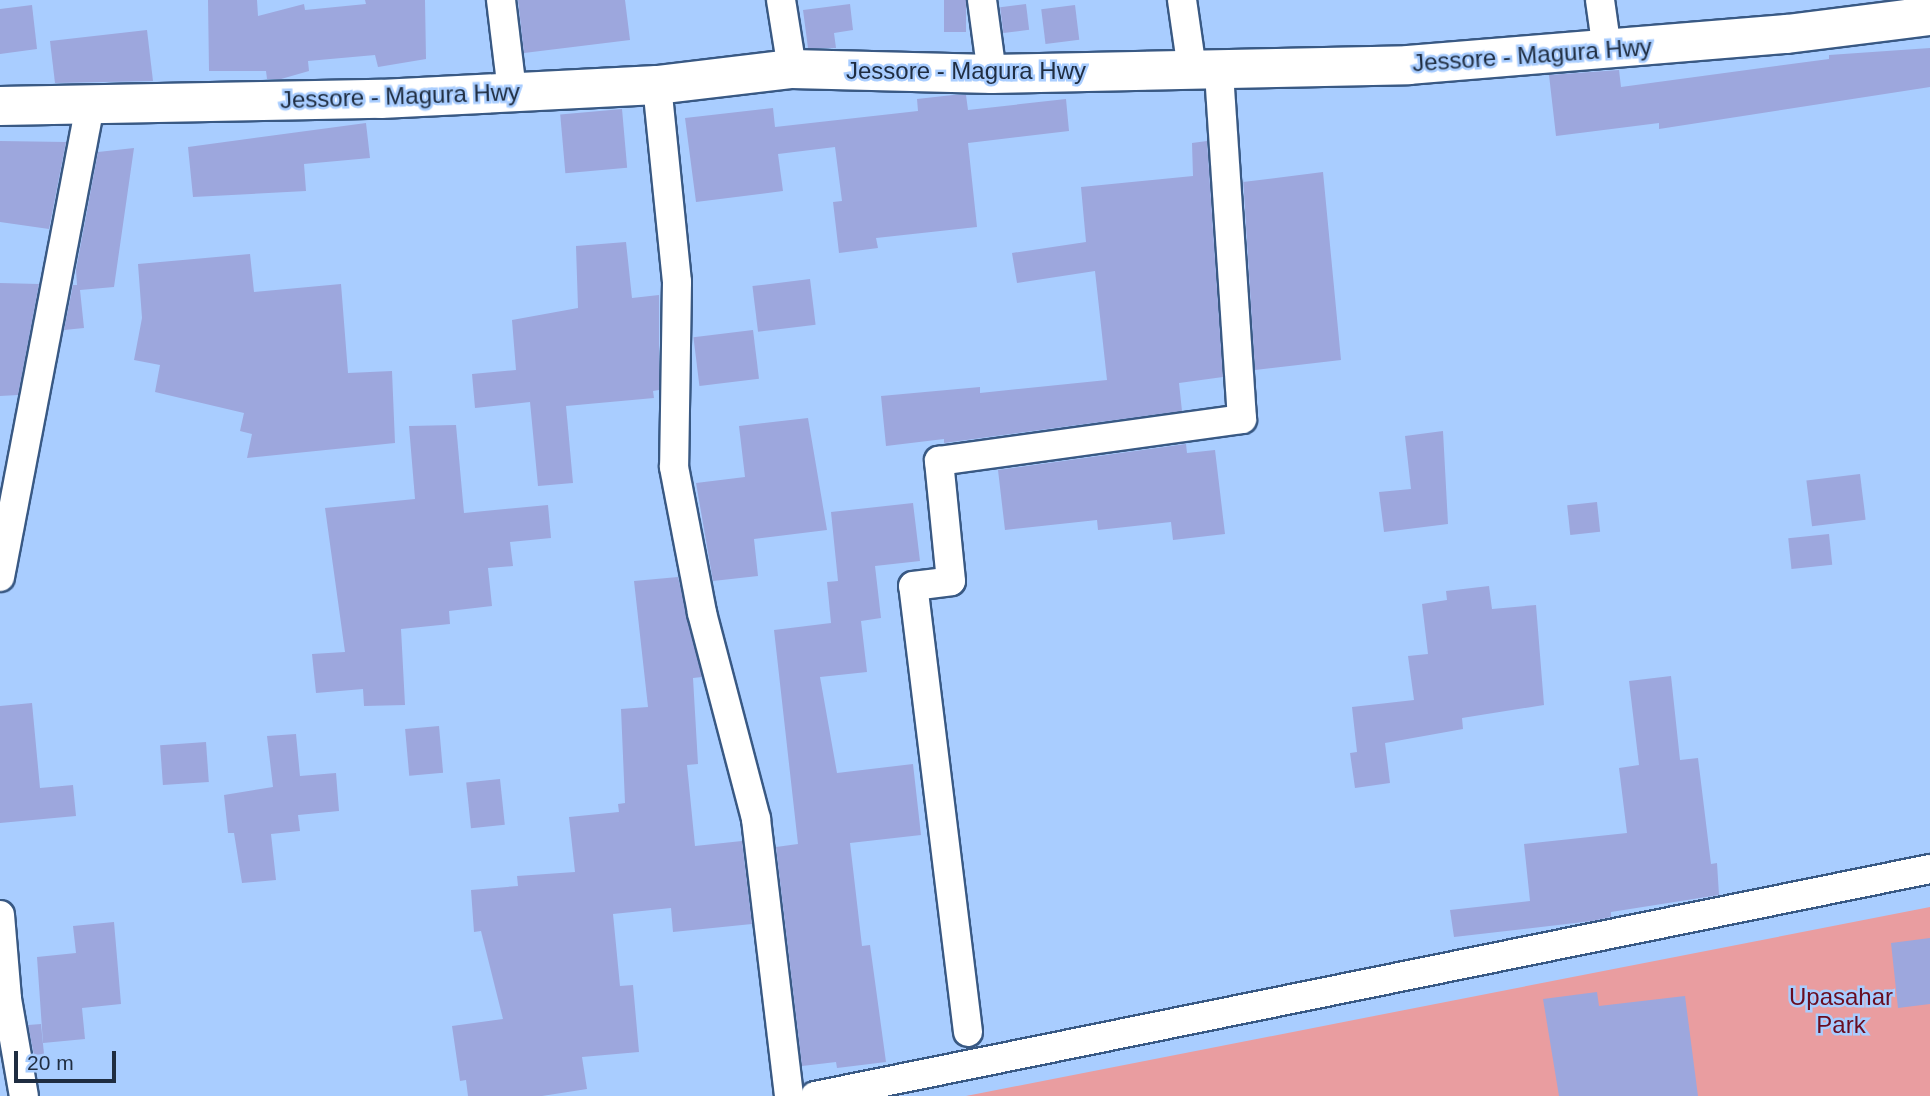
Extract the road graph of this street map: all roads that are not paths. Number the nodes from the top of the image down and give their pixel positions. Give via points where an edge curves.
1 (501, 0) edge
2 (781, 0) edge
3 (982, 0) edge
4 (1182, 0) edge
5 (1600, 0) edge
6 (1930, 16) edge
7 (1607, 50) junction
8 (792, 69) junction
9 (1205, 69) junction
10 (992, 74) junction
11 (657, 85) junction
12 (512, 91) junction
13 (90, 105) junction
14 (0, 106) edge
15 (0, 577) edge
16 (1930, 869) edge
17 (0, 915) edge
18 (968, 1032) dead end
19 (24, 1096) edge
20 (789, 1096) edge
21 (815, 1096) edge

1 - 12 street
2 - 8 street
3 - 10 street
4 - 9 street
5 - 7 street
6 - 7 highway, Jessore - Magura Hwy
7 - 9 highway, Jessore - Magura Hwy via 1408,65
8 - 10 highway, Jessore - Magura Hwy
8 - 11 highway, Jessore - Magura Hwy
9 - 10 highway, Jessore - Magura Hwy
9 - 18 street via 1242,419 939,461 951,581 914,586
11 - 12 highway, Jessore - Magura Hwy
11 - 20 street via 677,282 674,467 702,613 756,819
12 - 13 highway, Jessore - Magura Hwy via 381,99
13 - 14 highway, Jessore - Magura Hwy
13 - 15 street
16 - 21 street
17 - 19 street via 7,999

